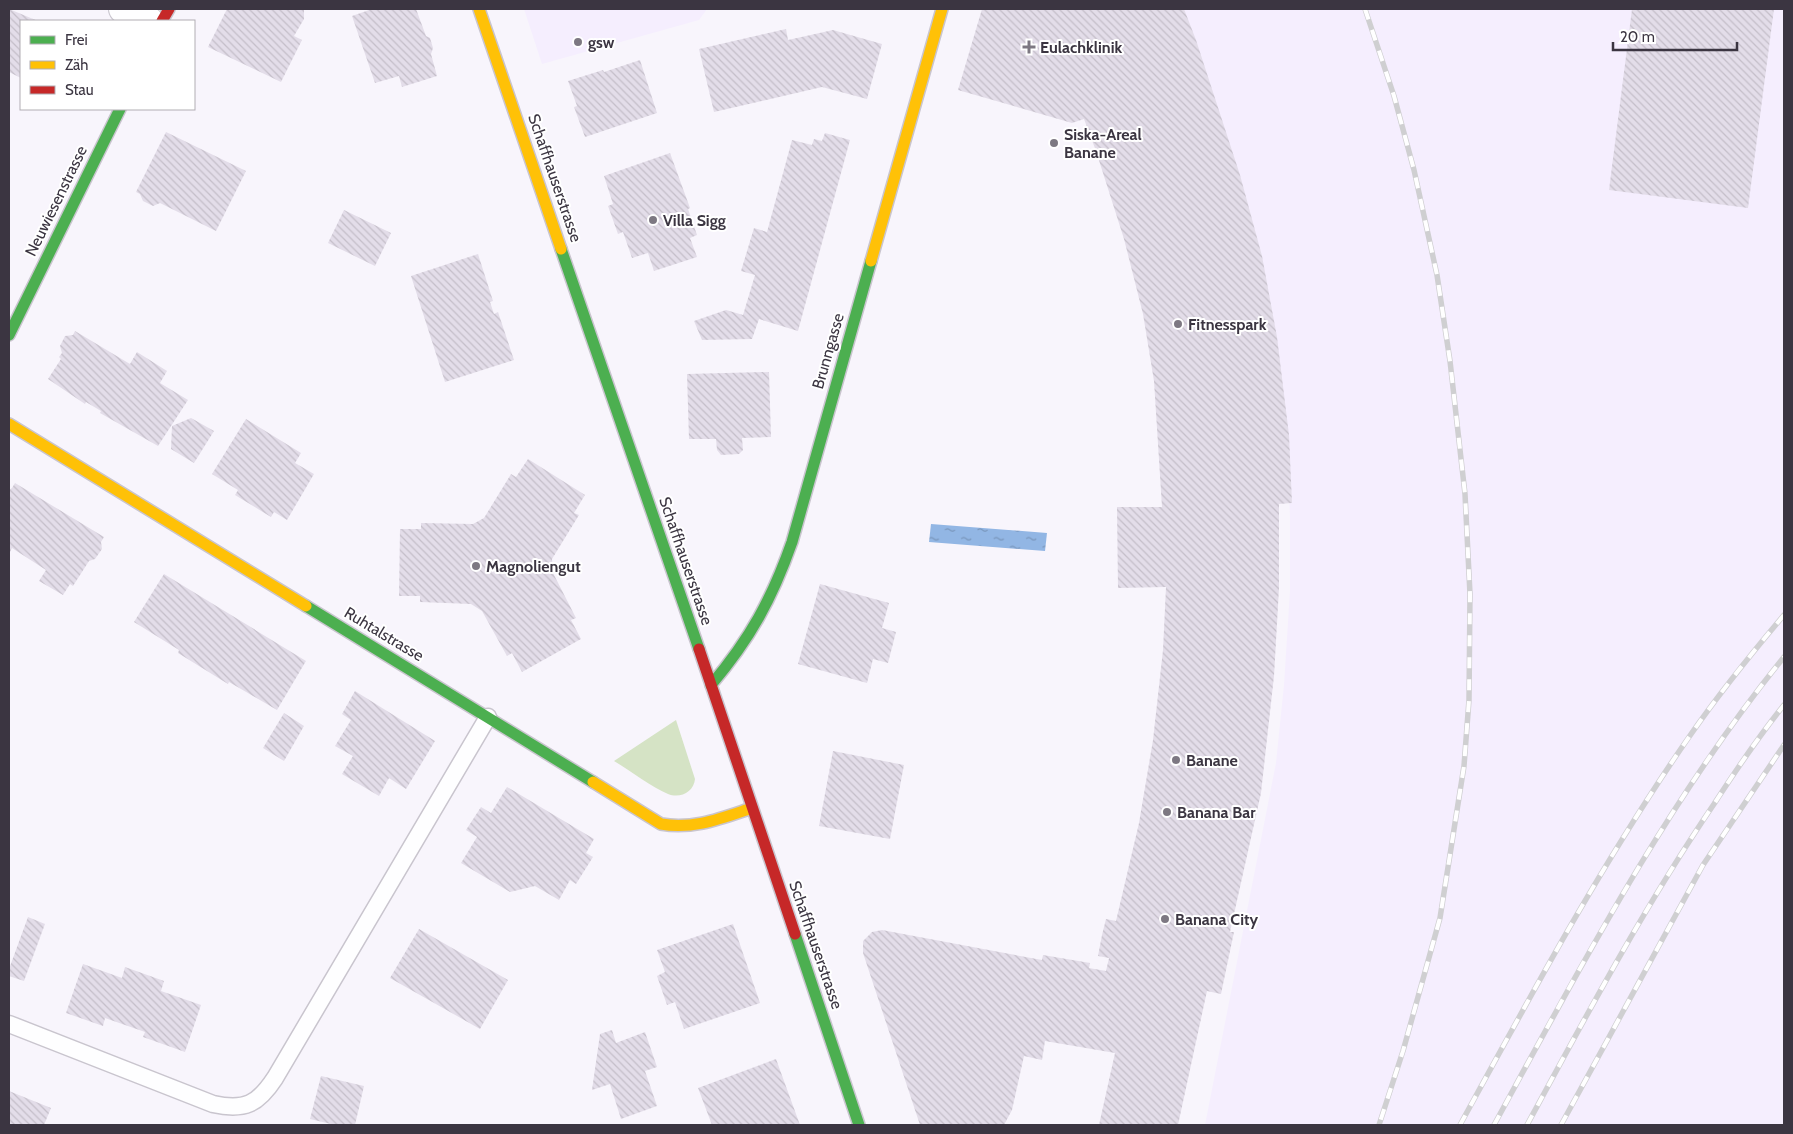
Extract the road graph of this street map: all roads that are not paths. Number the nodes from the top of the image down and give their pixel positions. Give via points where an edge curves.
1 (123, 9) edge
2 (169, 9) edge
3 (480, 9) edge
4 (942, 9) edge
5 (147, 20) edge
6 (163, 20) edge
7 (120, 110) edge
8 (9, 335) edge
9 (9, 424) edge
10 (711, 685) junction
11 (488, 717) junction
12 (752, 808) junction
13 (9, 1024) edge
14 (860, 1125) edge

1 - 5 street
2 - 6 street
3 - 10 street, Schaffhauserstrasse
4 - 10 street, Brunngasse via 782,572 754,630
7 - 8 street, Neuwiesenstrasse
9 - 11 street, Ruhtalstrasse
10 - 12 street, Schaffhauserstrasse
11 - 12 street, Ruhtalstrasse via 661,824 693,826
11 - 13 lane via 275,1078 254,1102 226,1107 213,1104
12 - 14 street, Schaffhauserstrasse

